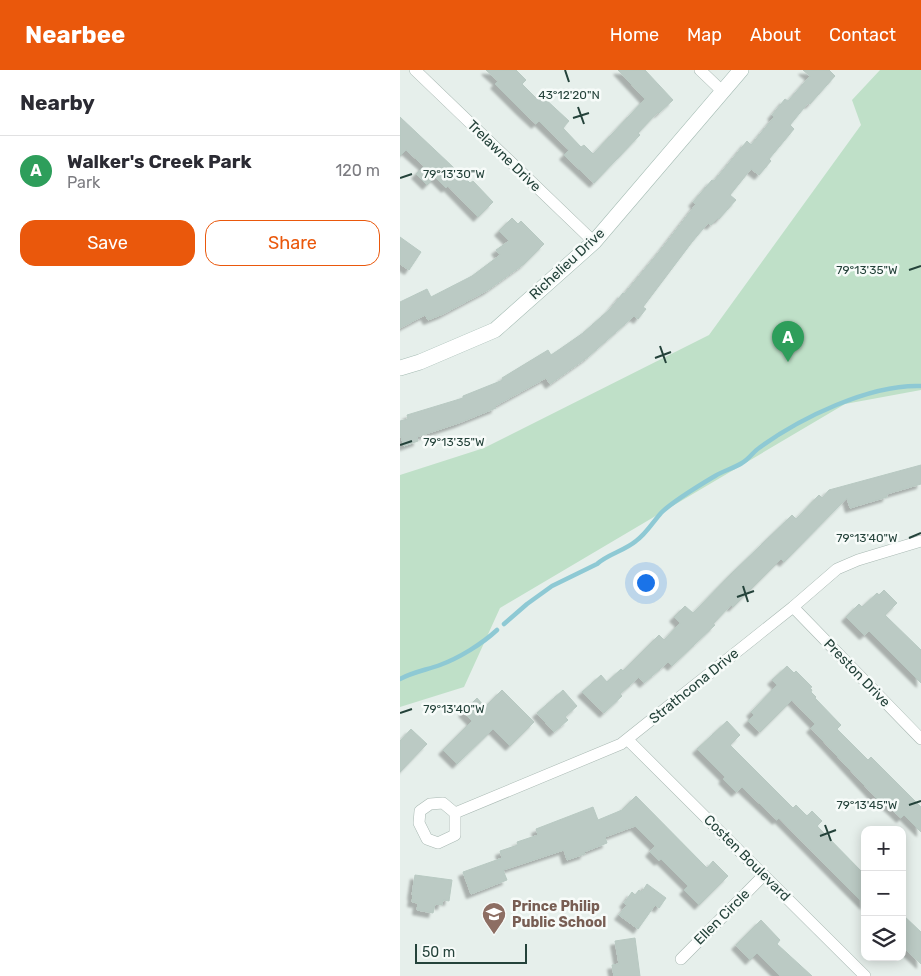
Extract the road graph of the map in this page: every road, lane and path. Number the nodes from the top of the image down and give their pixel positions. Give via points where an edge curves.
1 (415, 70) edge
2 (700, 70) edge
3 (740, 70) edge
4 (722, 90) junction
5 (594, 242) junction
6 (400, 368) edge
7 (921, 542) edge
8 (793, 607) junction
9 (921, 739) edge
10 (628, 740) junction
11 (455, 813) dead end
12 (764, 875) junction
13 (681, 960) dead end
14 (865, 976) edge

1 - 5 street, Trelawne Drive
2 - 4 street
3 - 4 street, Richelieu Drive
4 - 5 street, Richelieu Drive
5 - 6 street, Richelieu Drive via 495,330
7 - 8 street, Strathcona Drive via 838,569
8 - 9 street, Preston Drive
8 - 10 street, Strathcona Drive
10 - 11 street, Strathcona Drive
10 - 12 street, Costen Boulevard
12 - 13 street, Ellen Circle
12 - 14 street, Costen Boulevard

